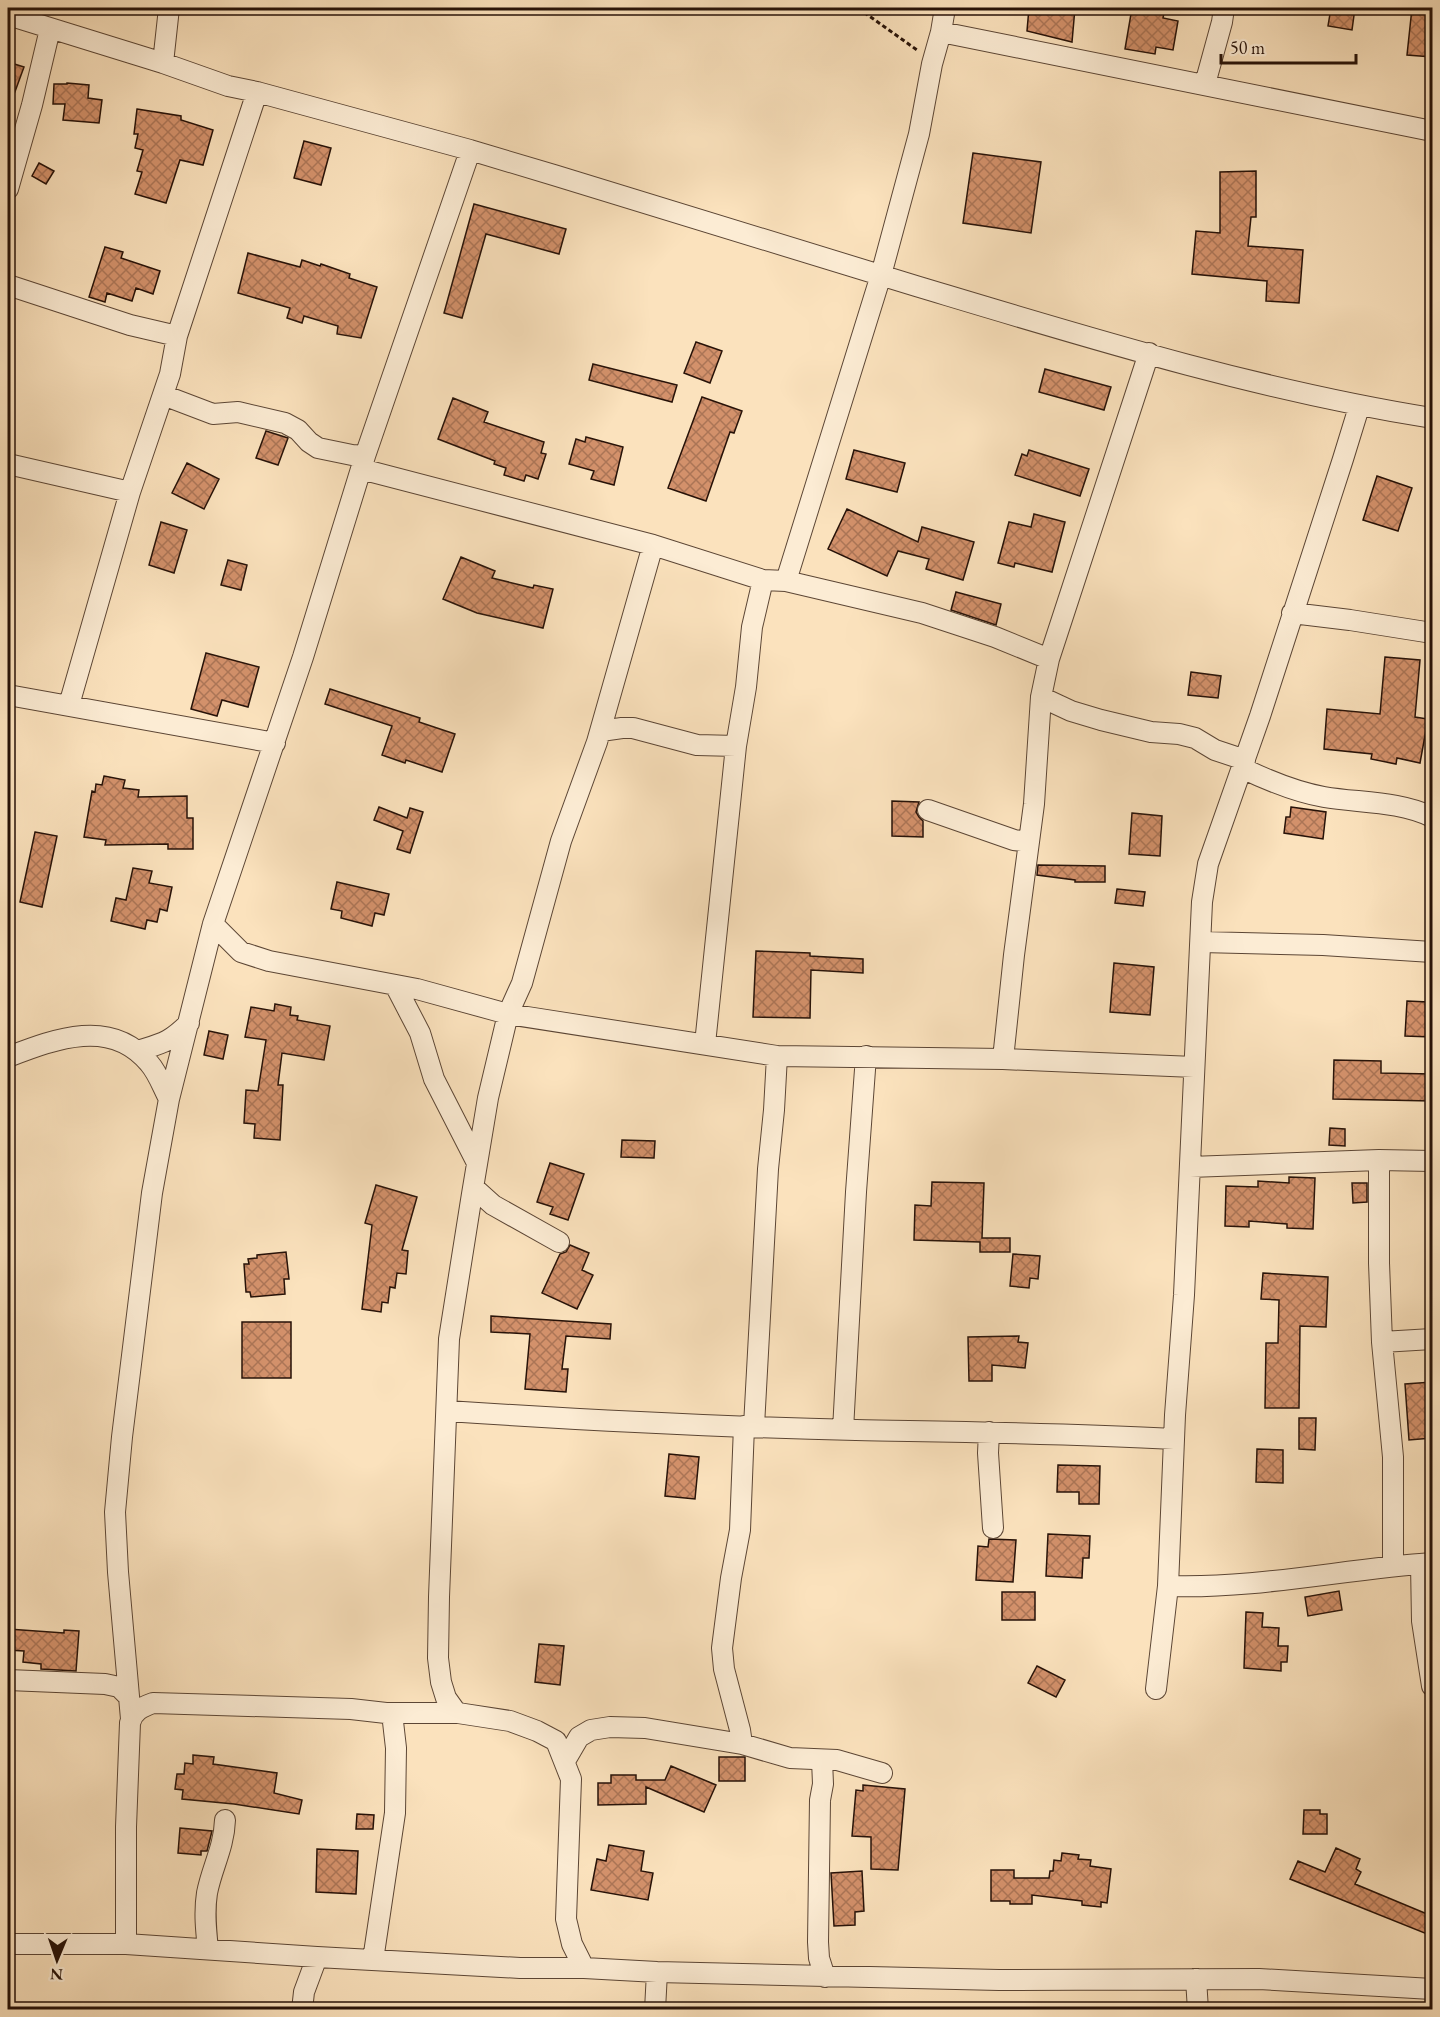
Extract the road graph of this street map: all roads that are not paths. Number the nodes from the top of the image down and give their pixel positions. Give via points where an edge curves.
1 (170, 8) edge
2 (945, 8) edge
3 (1224, 8) edge
4 (8, 15) edge
5 (50, 29) junction
6 (941, 32) junction
7 (163, 63) junction
8 (1205, 84) junction
9 (257, 92) junction
10 (1432, 131) edge
11 (470, 151) junction
12 (8, 189) edge
13 (881, 275) junction
14 (8, 285) edge
15 (177, 336) junction
16 (1149, 353) junction
17 (163, 395) junction
18 (1359, 407) junction
19 (1432, 418) edge
20 (364, 462) junction
21 (8, 464) edge
22 (130, 492) junction
23 (653, 544) junction
24 (763, 580) junction
25 (786, 581) junction
26 (1292, 613) junction
27 (1432, 633) edge
28 (1049, 659) junction
29 (8, 695) edge
30 (1041, 697) junction
31 (69, 705) junction
32 (601, 731) junction
33 (275, 743) junction
34 (736, 746) junction
35 (1243, 764) junction
36 (928, 810) dead end
37 (1432, 817) edge
38 (1029, 842) junction
39 (213, 924) junction
40 (1201, 942) junction
41 (1432, 952) edge
42 (395, 985) junction
43 (508, 1014) junction
44 (189, 1023) junction
45 (705, 1044) junction
46 (138, 1051) junction
47 (777, 1056) junction
48 (866, 1056) junction
49 (8, 1057) edge
50 (1003, 1059) junction
51 (1194, 1067) junction
52 (169, 1100) junction
53 (1378, 1160) junction
54 (1432, 1161) edge
55 (477, 1162) junction
56 (1190, 1167) junction
57 (473, 1187) junction
58 (559, 1242) dead end
59 (1432, 1339) edge
60 (1382, 1342) junction
61 (447, 1411) junction
62 (749, 1426) junction
63 (843, 1430) junction
64 (989, 1432) junction
65 (1174, 1440) junction
66 (993, 1528) dead end
67 (1427, 1563) edge
68 (1393, 1565) junction
69 (1168, 1586) junction
70 (8, 1680) edge
71 (441, 1682) junction
72 (1432, 1686) edge
73 (1156, 1689) dead end
74 (129, 1697) junction
75 (401, 1713) junction
76 (456, 1713) junction
77 (131, 1719) junction
78 (742, 1744) junction
79 (822, 1760) junction
80 (565, 1761) junction
81 (882, 1773) dead end
82 (225, 1820) dead end
83 (8, 1944) edge
84 (126, 1944) junction
85 (208, 1949) junction
86 (317, 1957) junction
87 (373, 1960) junction
88 (584, 1968) junction
89 (657, 1972) junction
90 (825, 1977) junction
91 (1196, 1979) junction
92 (1432, 1989) edge
93 (302, 2010) edge
94 (655, 2010) edge
95 (1198, 2010) edge

1 - 7 street
2 - 6 street
3 - 8 street
4 - 5 street
5 - 7 street
5 - 12 street
6 - 8 street
6 - 13 street via 919,134
7 - 9 street
8 - 10 street
9 - 11 street
9 - 15 street
11 - 13 street
11 - 20 street
13 - 16 street
13 - 25 street
14 - 15 street via 130,325
15 - 17 street
16 - 18 street
16 - 28 street
17 - 20 street via 213,414 238,412 285,423 318,448 352,455
17 - 22 street
18 - 19 street
18 - 26 street
20 - 23 street
20 - 33 street
21 - 22 street
22 - 31 street
23 - 24 street
23 - 32 street
24 - 25 street
24 - 34 street via 752,627
25 - 28 street via 922,613
26 - 27 street
26 - 35 street
28 - 30 street
29 - 31 street
30 - 35 street via 1101,720 1195,738
30 - 38 street
31 - 33 street
32 - 34 street via 633,728 697,745
32 - 43 street via 561,841 522,983
33 - 39 street
34 - 45 street
35 - 37 street via 1276,784 1296,790 1414,810
35 - 40 street via 1208,864
36 - 38 street
38 - 50 street
39 - 42 street via 241,952
39 - 44 street
40 - 41 street
40 - 51 street
42 - 43 street
42 - 55 street via 420,1033 434,1079
43 - 45 street
43 - 55 street
44 - 46 street via 173,1039
44 - 52 street
45 - 47 street
46 - 49 street via 117,1038 95,1035 41,1044
46 - 52 street via 151,1065
47 - 48 street
47 - 62 street
48 - 50 street
48 - 63 street
50 - 51 street
51 - 56 street
52 - 74 street via 152,1193 115,1512
53 - 54 street
53 - 56 street
53 - 60 street
55 - 57 street
56 - 65 street
57 - 58 street via 493,1205
57 - 61 street via 449,1339
59 - 60 street
60 - 68 street via 1393,1457
61 - 62 street
61 - 71 street via 438,1633
62 - 63 street
62 - 78 street via 740,1530 722,1648
63 - 64 street
64 - 65 street
64 - 66 street
65 - 69 street
67 - 68 street
67 - 72 street via 1422,1621
68 - 69 street via 1239,1585
69 - 73 street
70 - 74 street via 105,1684 119,1687
71 - 75 street via 429,1702
71 - 76 street
74 - 77 street
75 - 76 street
75 - 77 street via 153,1703 142,1707
75 - 87 street via 395,1813
76 - 80 street via 510,1721 537,1731 556,1741
77 - 84 street
78 - 79 street via 790,1758
78 - 80 street via 671,1731 610,1726 579,1737
79 - 81 street via 837,1760
79 - 90 street via 818,1942
80 - 88 street via 571,1779 566,1919
82 - 85 street via 206,1904
83 - 84 street
84 - 85 street
85 - 86 street
86 - 87 street
86 - 93 street
87 - 88 street
88 - 89 street
89 - 90 street
89 - 94 street
90 - 91 street
91 - 92 street
91 - 95 street

